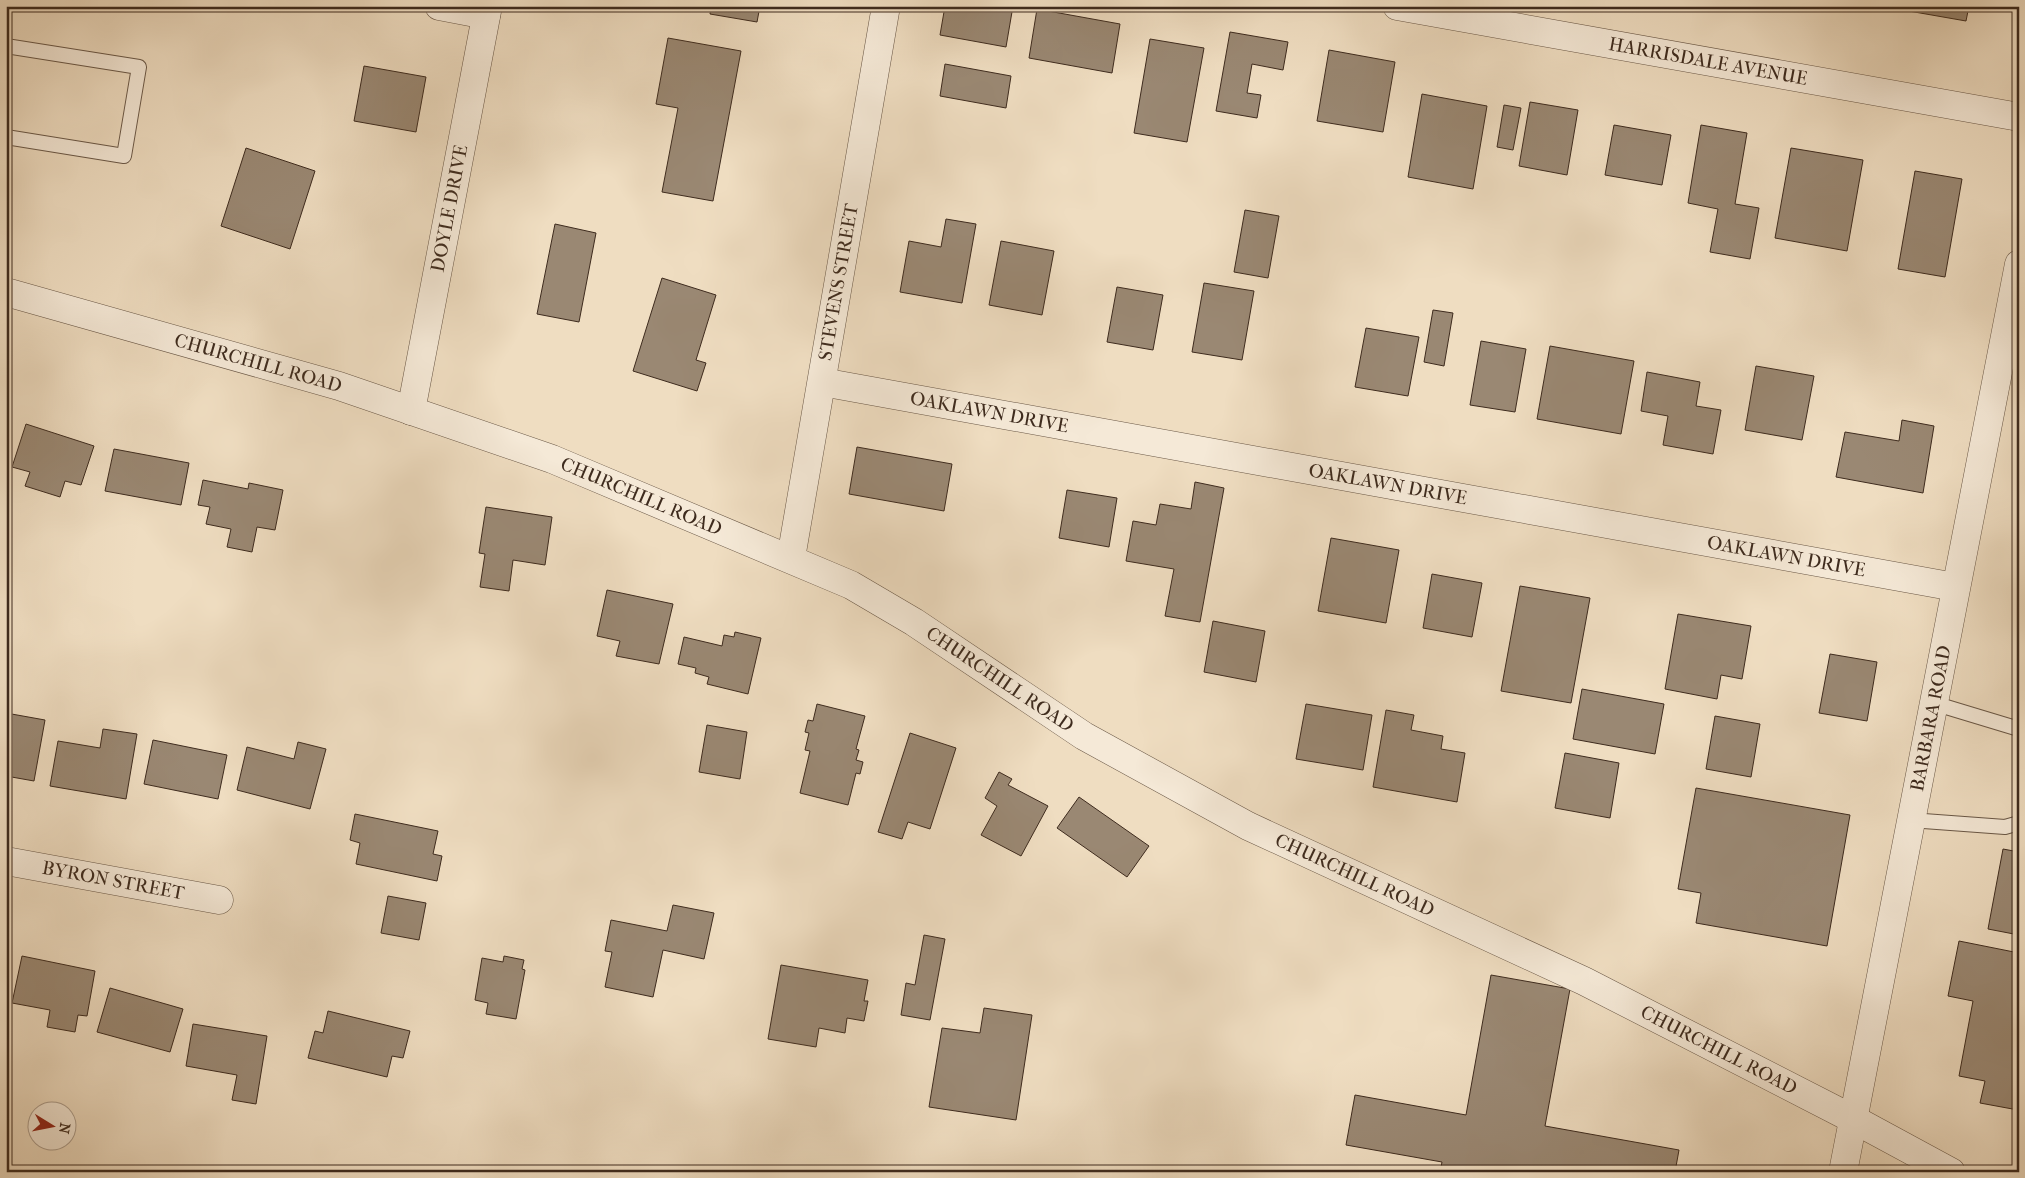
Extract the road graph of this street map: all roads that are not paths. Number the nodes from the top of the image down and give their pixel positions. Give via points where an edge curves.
1 (439, 6) edge
2 (886, 6) edge
3 (1397, 6) edge
4 (487, 11) edge
5 (6, 46) edge
6 (2019, 118) edge
7 (6, 138) edge
8 (2019, 264) edge
9 (6, 292) edge
10 (822, 382) junction
11 (411, 411) junction
12 (791, 558) junction
13 (1955, 587) junction
14 (1933, 703) junction
15 (2019, 729) edge
16 (1910, 820) junction
17 (2019, 823) edge
18 (6, 861) edge
19 (219, 900) dead end
20 (1853, 1119) junction
21 (1843, 1172) edge
22 (1951, 1172) edge

1 - 4 street
2 - 10 street, STEVENS STREET
3 - 6 street, HARRISDALE AVENUE
4 - 11 street, DOYLE DRIVE
5 - 7 lane via 139,67 124,156
8 - 13 street, BARBARA ROAD
9 - 11 street, CHURCHILL ROAD via 339,386
10 - 12 street, STEVENS STREET
10 - 13 street, OAKLAWN DRIVE
11 - 12 street, CHURCHILL ROAD via 552,459
12 - 20 street, CHURCHILL ROAD via 850,585 914,622 1084,736 1248,826 1584,981
13 - 14 street, BARBARA ROAD
14 - 15 lane
14 - 16 street, BARBARA ROAD
16 - 17 lane via 2005,826
16 - 20 street, BARBARA ROAD
18 - 19 street, BYRON STREET
20 - 21 street, BARBARA ROAD
20 - 22 street, CHURCHILL ROAD

